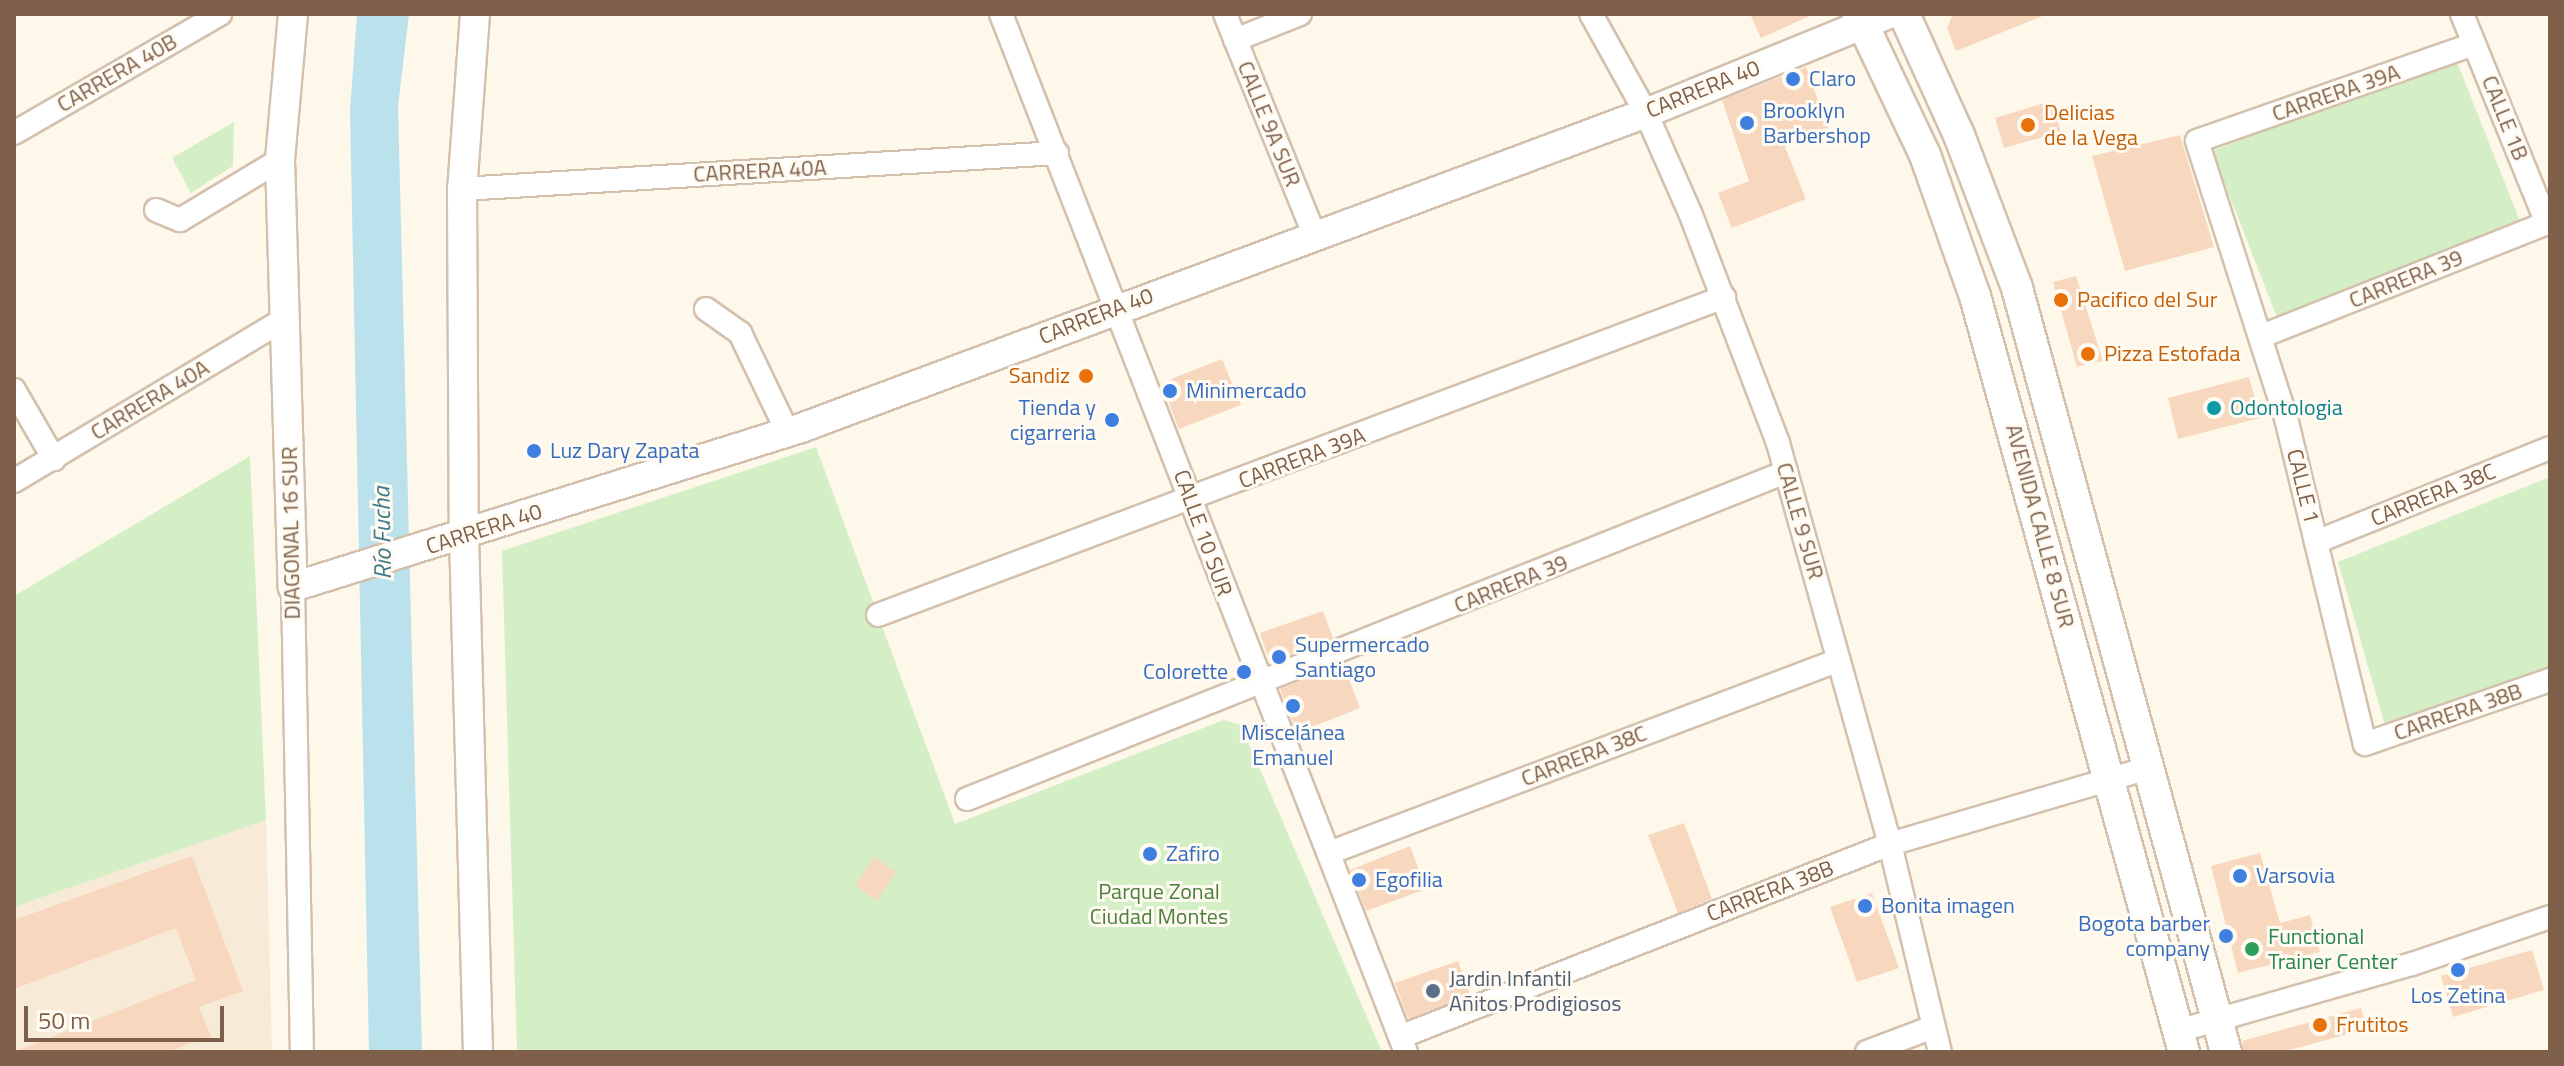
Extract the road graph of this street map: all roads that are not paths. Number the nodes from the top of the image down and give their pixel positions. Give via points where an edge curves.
1 (293, 14) edge
2 (475, 14) edge
3 (1001, 14) edge
4 (1225, 14) edge
5 (1300, 14) edge
6 (1591, 14) edge
7 (1904, 14) edge
8 (2462, 14) edge
9 (214, 15) edge
10 (1870, 17) edge
11 (1235, 40) junction
12 (2474, 44) junction
13 (1646, 113) junction
14 (14, 133) edge
15 (2197, 141) joint
16 (1057, 153) junction
17 (280, 160) junction
18 (462, 189) junction
19 (156, 210) dead end
20 (2549, 222) edge
21 (1314, 234) junction
22 (1724, 297) junction
23 (1116, 308) junction
24 (706, 309) dead end
25 (286, 318) junction
26 (2262, 336) junction
27 (14, 390) edge
28 (788, 433) junction
29 (2550, 448) edge
30 (54, 459) junction
31 (1786, 472) junction
32 (14, 481) edge
33 (1192, 500) junction
34 (464, 535) junction
35 (2316, 542) junction
36 (293, 587) junction
37 (878, 615) dead end
38 (1839, 660) junction
39 (2550, 680) edge
40 (1259, 686) junction
41 (2365, 744) joint
42 (2148, 768) junction
43 (2109, 779) junction
44 (967, 799) dead end
45 (1890, 844) junction
46 (1329, 853) junction
47 (2550, 917) edge
48 (2218, 1022) junction
49 (1933, 1027) junction
50 (2181, 1042) edge
51 (1403, 1045) edge
52 (302, 1052) edge
53 (478, 1052) edge
54 (1867, 1052) edge
55 (1940, 1052) edge
56 (2226, 1052) edge

1 - 17 street, DIAGONAL 16 SUR
2 - 18 street
3 - 16 street, CALLE 10 SUR
4 - 11 street, CALLE 9A SUR
5 - 11 street
6 - 13 street, CALLE 9 SUR
7 - 42 main road, AVENIDA CALLE 8 SUR via 1959,135 2017,288
8 - 12 street, CALLE 1B
9 - 14 street, CARRERA 40B
10 - 13 street, CARRERA 40
10 - 43 main road, AVENIDA CALLE 8 SUR via 1975,296
11 - 21 street, CALLE 9A SUR
12 - 15 street, CARRERA 39A
12 - 20 street, CALLE 1B
13 - 21 street, CARRERA 40
13 - 22 street, CALLE 9 SUR
15 - 26 street, CALLE 1
16 - 18 street, CARRERA 40A
16 - 23 street, CALLE 10 SUR
17 - 19 street via 180,220
17 - 25 street, DIAGONAL 16 SUR
18 - 34 street
20 - 26 street, CARRERA 39
21 - 23 street, CARRERA 40
22 - 31 street, CALLE 9 SUR
22 - 33 street, CARRERA 39A
23 - 28 street, CARRERA 40
23 - 33 street, CALLE 10 SUR
24 - 28 street via 740,333
25 - 30 street, CARRERA 40A
25 - 36 street, DIAGONAL 16 SUR
26 - 35 street, CALLE 1
27 - 30 street
28 - 34 street, CARRERA 40
29 - 35 street, CARRERA 38C
30 - 32 street, CARRERA 40A
31 - 38 street, CALLE 9 SUR
31 - 40 street, CARRERA 39
33 - 37 street, CARRERA 39A
33 - 40 street, CALLE 10 SUR
34 - 36 street, CARRERA 40
34 - 53 street
35 - 41 street, CALLE 1
36 - 52 street, DIAGONAL 16 SUR
38 - 45 street, CALLE 9 SUR
38 - 46 street, CARRERA 38C
39 - 41 street, CARRERA 38B
40 - 44 street, CARRERA 39
40 - 46 street, CALLE 10 SUR
42 - 43 street, CARRERA 38B
42 - 48 main road, AVENIDA CALLE 8 SUR
43 - 45 street, CARRERA 38B
43 - 50 main road, AVENIDA CALLE 8 SUR
45 - 49 street, CALLE 9 SUR
45 - 51 street, CARRERA 38B
46 - 51 street, CALLE 10 SUR
47 - 48 street
48 - 50 street
48 - 56 main road, AVENIDA CALLE 8 SUR
49 - 54 street
49 - 55 street, CALLE 9 SUR

